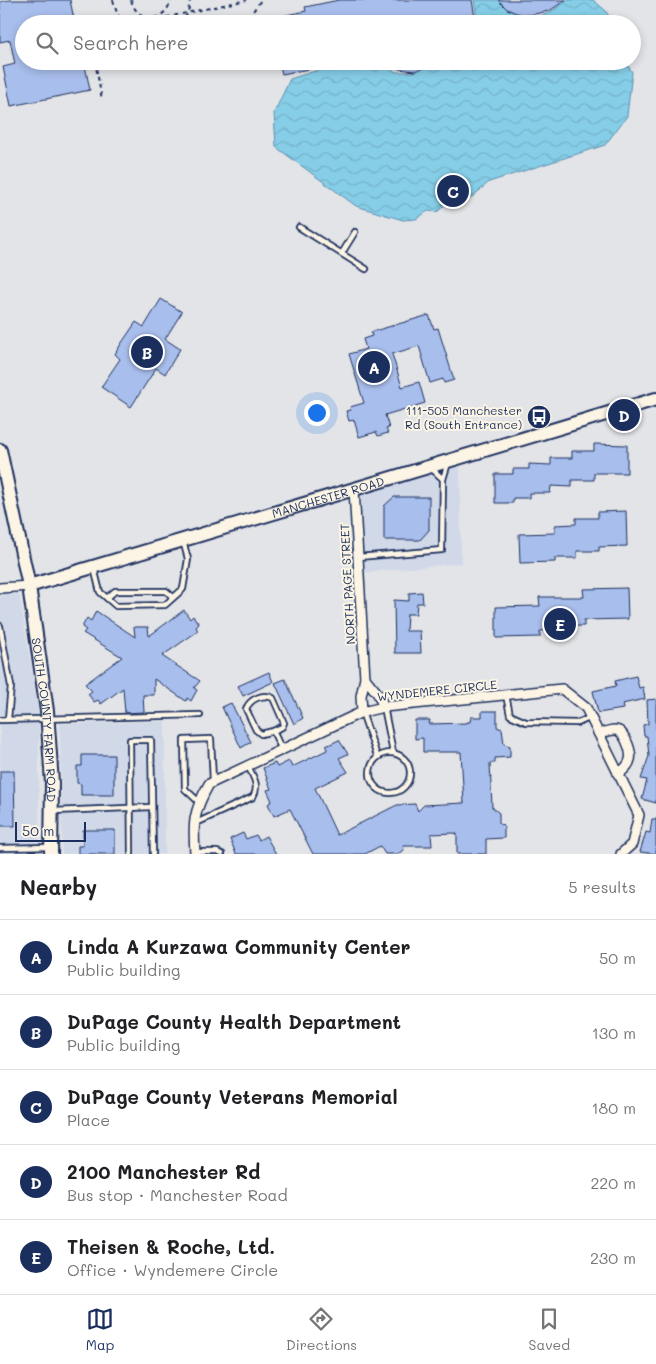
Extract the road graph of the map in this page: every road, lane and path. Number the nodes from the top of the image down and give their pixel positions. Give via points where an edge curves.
1 (113, 0) edge
2 (130, 0) edge
3 (171, 0) edge
4 (190, 0) edge
5 (247, 0) edge
6 (261, 0) edge
7 (165, 12) junction
8 (188, 13) junction
9 (118, 15) edge
10 (142, 15) edge
11 (160, 15) edge
12 (169, 15) edge
13 (176, 15) edge
14 (250, 15) edge
15 (97, 70) edge
16 (102, 100) dead end
17 (299, 227) dead end
18 (355, 232) dead end
19 (342, 253) junction
20 (366, 269) dead end
21 (656, 399) edge
22 (0, 450) edge
23 (449, 461) junction
24 (428, 467) junction
25 (442, 479) junction
26 (354, 489) junction
27 (183, 540) junction
28 (358, 557) junction
29 (94, 567) junction
30 (29, 586) junction
31 (0, 588) edge
32 (173, 597) junction
33 (107, 598) junction
34 (0, 626) edge
35 (365, 678) junction
36 (506, 695) junction
37 (384, 707) junction
38 (362, 712) junction
39 (200, 715) dead end
40 (48, 718) junction
41 (591, 718) junction
42 (8, 719) junction
43 (0, 720) edge
44 (273, 731) junction
45 (599, 734) junction
46 (282, 750) junction
47 (393, 752) junction
48 (377, 756) junction
49 (248, 766) junction
50 (618, 774) junction
51 (213, 782) junction
52 (199, 802) junction
53 (152, 807) junction
54 (131, 808) junction
55 (52, 812) junction
56 (193, 825) junction
57 (0, 848) edge
58 (11, 848) junction
59 (51, 851) edge
60 (194, 853) edge
61 (12, 854) edge
62 (131, 854) edge
63 (153, 854) edge
64 (222, 854) edge
65 (620, 854) edge

1 - 9 path
2 - 10 path
3 - 7 path
4 - 8 path
5 - 8 path
6 - 14 path
7 - 11 path
7 - 12 path
8 - 13 path
15 - 16 path
17 - 19 lane
18 - 19 lane
19 - 20 lane
21 - 23 street, MANCHESTER ROAD
22 - 30 street, SOUTH COUNTY FARM ROAD
23 - 24 street, MANCHESTER ROAD
23 - 25 lane
24 - 25 lane
24 - 26 street, MANCHESTER ROAD
25 - 28 lane via 442,550
26 - 27 street, MANCHESTER ROAD
26 - 28 street, NORTH PAGE STREET
27 - 29 street, MANCHESTER ROAD
27 - 32 lane via 188,559 183,589
28 - 35 street, NORTH PAGE STREET
29 - 30 street, MANCHESTER ROAD
29 - 33 lane via 100,592
30 - 31 street, MANCHESTER ROAD
30 - 40 street, SOUTH COUNTY FARM ROAD
32 - 33 lane via 166,591 140,591 115,592
32 - 33 lane via 165,605 116,606
34 - 42 lane via 11,686
35 - 37 street
35 - 38 street, NORTH PAGE STREET
36 - 37 street, WYNDEMERE CIRCLE
36 - 41 street, WYNDEMERE CIRCLE via 562,689 586,708
36 - 41 lane via 510,715 526,722 578,723
37 - 38 street, WYNDEMERE CIRCLE
37 - 47 lane
38 - 46 street, WYNDEMERE CIRCLE
38 - 48 lane
39 - 40 lane
40 - 42 lane
40 - 55 street, SOUTH COUNTY FARM ROAD
41 - 45 street, WYNDEMERE CIRCLE
42 - 43 lane
44 - 44 lane via 258,733 246,709 251,701 263,696 273,698 284,722 282,727
44 - 46 lane
45 - 50 street, WYNDEMERE CIRCLE
45 - 50 street via 610,730 622,733 631,750 628,764
46 - 49 street, WYNDEMERE CIRCLE
47 - 48 lane
47 - 48 lane via 407,760 411,775 403,789 396,793 380,791 374,786 370,770
49 - 51 street, WYNDEMERE CIRCLE
49 - 56 lane via 256,783 253,797
50 - 65 street, WYNDEMERE CIRCLE via 639,815 632,844
51 - 52 street
51 - 52 lane via 210,738 184,740 185,789
52 - 56 street
53 - 54 lane
53 - 54 lane via 151,740 130,740
53 - 63 lane
54 - 55 lane
54 - 62 lane
55 - 59 street, SOUTH COUNTY FARM ROAD
56 - 60 street
57 - 58 lane
58 - 59 lane
58 - 61 lane
60 - 64 lane

